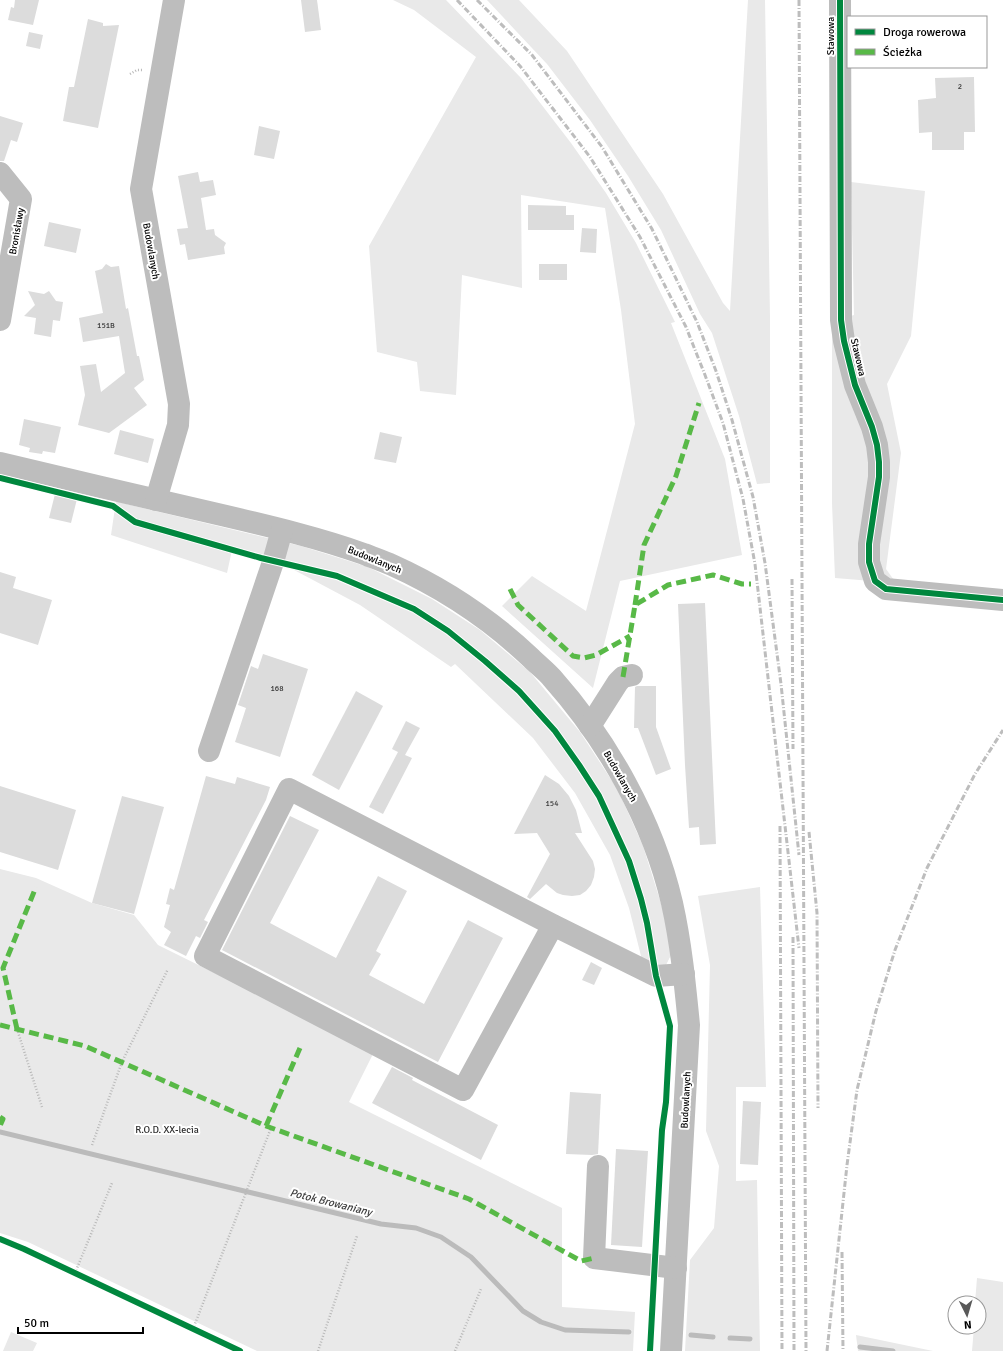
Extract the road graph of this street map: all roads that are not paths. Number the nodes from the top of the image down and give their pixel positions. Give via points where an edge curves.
1 (174, 0) edge
2 (840, 0) edge
3 (0, 173) edge
4 (0, 320) edge
5 (0, 463) edge
6 (156, 500) junction
7 (282, 530) junction
8 (1003, 600) edge
9 (632, 676) dead end
10 (590, 726) junction
11 (210, 750) dead end
12 (553, 925) junction
13 (684, 974) junction
14 (598, 1166) dead end
15 (676, 1268) junction
16 (671, 1351) edge

1 - 6 street, Budowlanych via 142,189 179,404 178,424
2 - 8 street, Stawowa via 841,320 854,379 877,444 879,477 869,544 869,562 875,581 886,589
3 - 4 street, Bronisławy via 21,199
5 - 6 street, Budowlanych
6 - 7 street, Budowlanych
7 - 10 street, Budowlanych via 341,546 391,564 445,592 515,643 552,678
7 - 11 street
9 - 10 street via 623,676
10 - 13 street, Budowlanych via 635,799 660,862 672,901
12 - 12 street via 289,789 205,956 463,1090
12 - 13 street via 656,976
13 - 15 street, Budowlanych via 689,1025
14 - 15 street via 594,1258
15 - 16 street, Budowlanych

